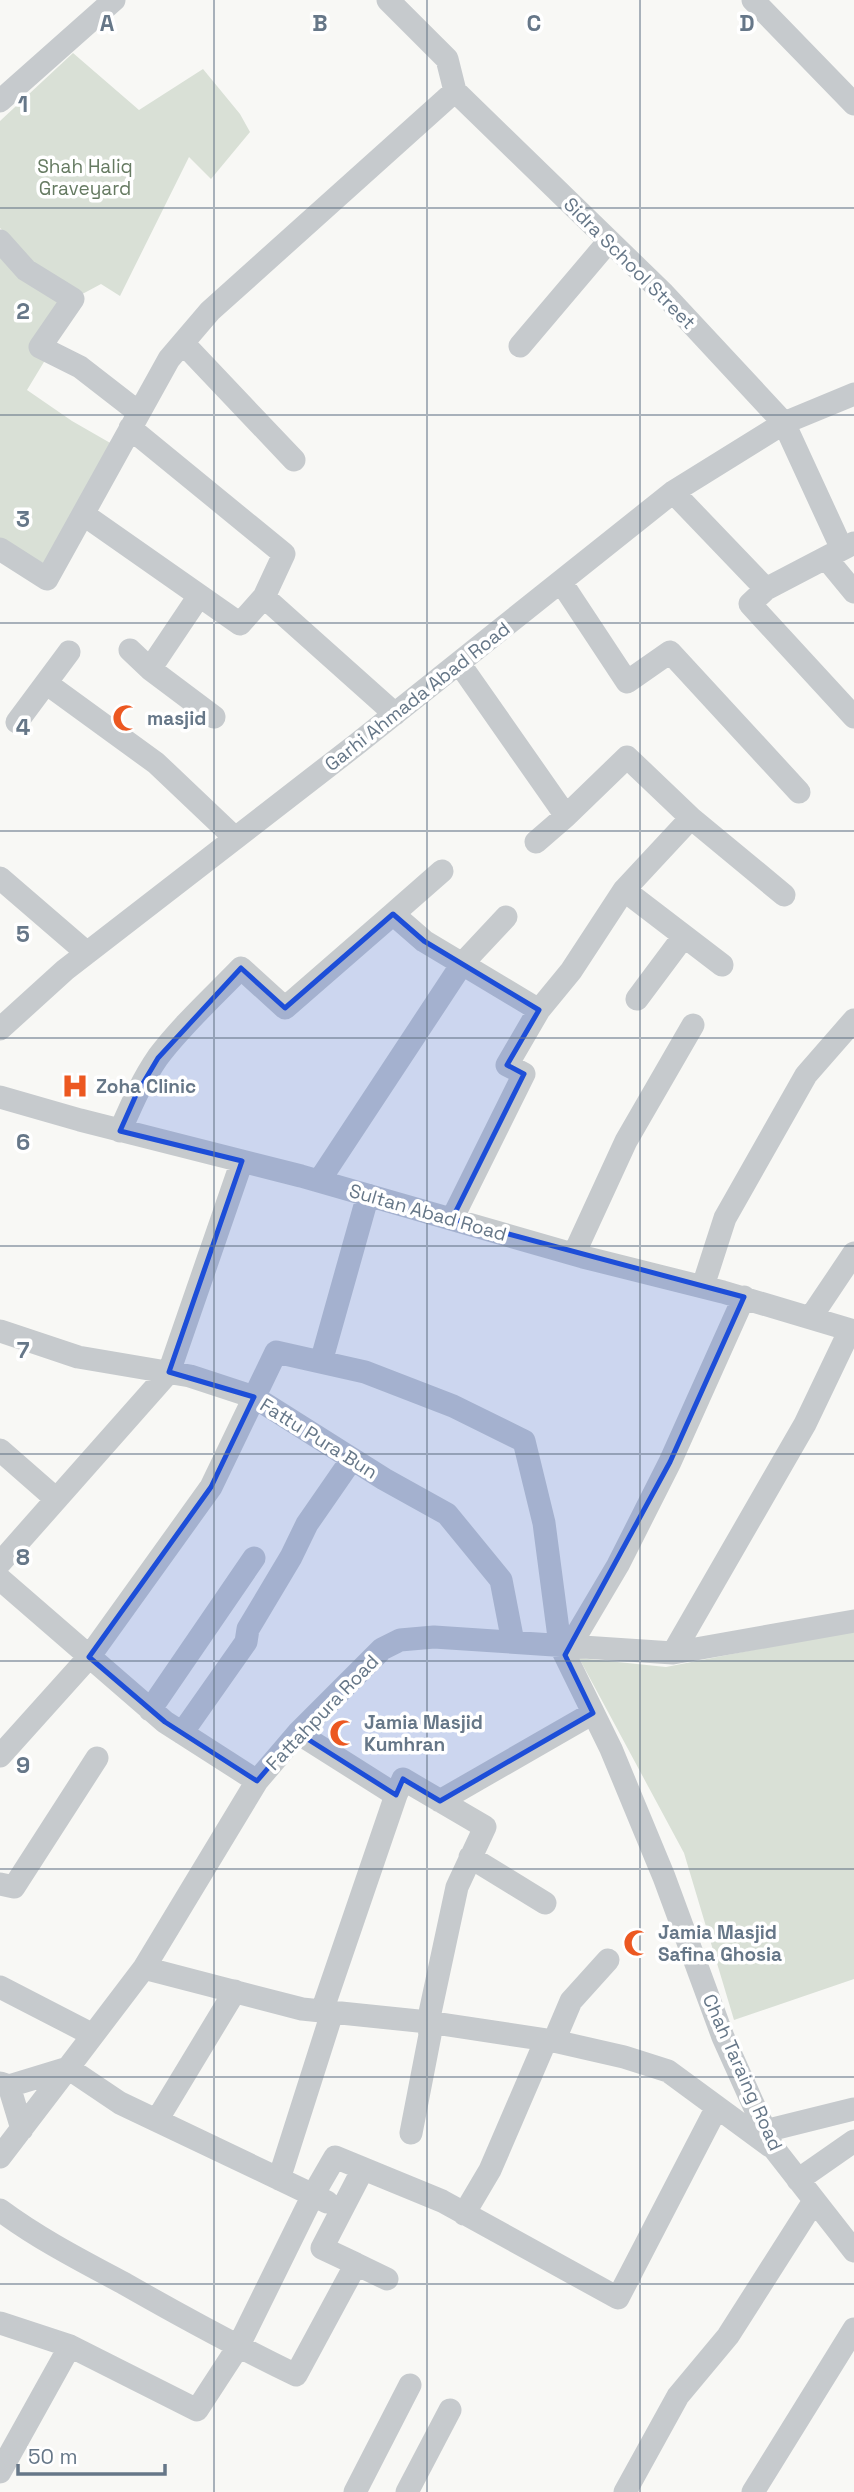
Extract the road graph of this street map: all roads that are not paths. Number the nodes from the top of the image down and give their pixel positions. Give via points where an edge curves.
1 (114, 0) edge
2 (388, 0) edge
3 (753, 0) edge
4 (455, 91) junction
5 (0, 101) edge
6 (854, 104) edge
7 (0, 241) edge
8 (609, 241) junction
9 (183, 342) junction
10 (520, 346) dead end
11 (853, 397) edge
12 (134, 420) junction
13 (784, 424) junction
14 (294, 460) dead end
15 (673, 492) junction
16 (83, 514) junction
17 (0, 549) edge
18 (841, 550) edge
19 (561, 582) junction
20 (766, 589) junction
21 (854, 592) edge
22 (199, 596) junction
23 (264, 597) junction
24 (130, 650) dead end
25 (69, 652) dead end
26 (459, 663) junction
27 (150, 669) junction
28 (46, 683) junction
29 (395, 714) junction
30 (214, 717) dead end
31 (854, 717) edge
32 (17, 722) dead end
33 (799, 792) dead end
34 (566, 816) junction
35 (691, 818) junction
36 (235, 838) junction
37 (536, 842) dead end
38 (442, 871) dead end
39 (0, 878) edge
40 (624, 890) junction
41 (784, 895) dead end
42 (393, 914) junction
43 (506, 917) dead end
44 (684, 936) junction
45 (87, 953) junction
46 (462, 964) junction
47 (722, 965) dead end
48 (638, 999) dead end
49 (539, 1010) junction
50 (854, 1020) edge
51 (693, 1025) dead end
52 (0, 1029) edge
53 (0, 1097) edge
54 (120, 1131) junction
55 (242, 1161) junction
56 (319, 1181) junction
57 (368, 1195) junction
58 (452, 1219) junction
59 (854, 1253) edge
60 (573, 1254) junction
61 (702, 1286) junction
62 (744, 1297) junction
63 (811, 1317) junction
64 (0, 1331) edge
65 (852, 1331) edge
66 (320, 1362) junction
67 (169, 1372) junction
68 (254, 1397) junction
69 (0, 1450) edge
70 (352, 1459) junction
71 (56, 1499) junction
72 (254, 1558) dead end
73 (0, 1563) edge
74 (0, 1579) edge
75 (854, 1621) edge
76 (513, 1642) junction
77 (565, 1645) junction
78 (673, 1653) junction
79 (89, 1657) junction
80 (150, 1710) junction
81 (593, 1713) junction
82 (182, 1733) junction
83 (298, 1733) junction
84 (0, 1756) edge
85 (97, 1758) dead end
86 (257, 1782) junction
87 (396, 1794) junction
88 (440, 1801) junction
89 (470, 1857) junction
90 (0, 1884) edge
91 (545, 1903) dead end
92 (608, 1961) dead end
93 (144, 1968) junction
94 (0, 1987) edge
95 (235, 1991) junction
96 (327, 2012) junction
97 (428, 2022) junction
98 (93, 2035) junction
99 (550, 2041) junction
100 (68, 2067) junction
101 (5, 2084) edge
102 (717, 2107) junction
103 (854, 2109) edge
104 (158, 2120) junction
105 (22, 2129) junction
106 (411, 2133) dead end
107 (768, 2139) junction
108 (854, 2141) edge
109 (0, 2157) edge
110 (363, 2169) junction
111 (279, 2179) junction
112 (798, 2180) junction
113 (313, 2195) junction
114 (814, 2202) junction
115 (343, 2209) junction
116 (0, 2210) edge
117 (464, 2214) junction
118 (851, 2239) edge
119 (356, 2264) junction
120 (387, 2280) dead end
121 (0, 2323) edge
122 (854, 2329) edge
123 (70, 2346) junction
124 (237, 2347) junction
125 (410, 2385) dead end
126 (450, 2410) dead end
127 (0, 2472) edge
128 (355, 2492) edge
129 (407, 2492) edge
130 (625, 2492) edge
131 (753, 2492) edge

1 - 5 street
2 - 4 street via 447,59
3 - 6 street
4 - 8 street, Sidra School Street
4 - 9 street via 210,311
7 - 12 street via 26,270 73,299 40,347 80,367
8 - 10 street
8 - 13 street, Sidra School Street
9 - 12 street
9 - 14 street
11 - 13 street, Garhi Ahmada Abad Road
12 - 16 street
12 - 23 street via 284,554
13 - 15 street, Garhi Ahmada Abad Road
13 - 18 street, Sidra School Street
15 - 19 street, Garhi Ahmada Abad Road
15 - 20 street
16 - 17 street via 47,579
16 - 22 street
18 - 20 street
18 - 21 street, Sidra School Street
19 - 26 street, Garhi Ahmada Abad Road
19 - 33 street via 628,682 670,652
20 - 31 street via 750,604
22 - 23 street via 240,624
22 - 27 street
23 - 29 street
24 - 27 street
25 - 28 street
26 - 29 street, Garhi Ahmada Abad Road
26 - 34 street
27 - 30 street
28 - 32 street
28 - 36 street via 156,763
29 - 36 street, Garhi Ahmada Abad Road
34 - 35 street via 627,757
34 - 37 street
35 - 40 street
35 - 41 street
36 - 45 street, Garhi Ahmada Abad Road
38 - 42 street
39 - 45 street
40 - 44 street
40 - 49 street
42 - 46 street via 424,941
42 - 54 street via 285,1009 241,968 158,1058
43 - 46 street
44 - 47 street
44 - 48 street
45 - 52 street, Garhi Ahmada Abad Road
46 - 49 street
46 - 56 street
49 - 58 street via 508,1065 524,1074
50 - 61 street via 806,1075 725,1218
51 - 60 street via 626,1141
53 - 54 street, Sultan Abad Road
54 - 55 street, Sultan Abad Road
55 - 56 street, Sultan Abad Road
55 - 67 street
56 - 57 street, Sultan Abad Road
57 - 58 street, Sultan Abad Road
57 - 66 street
58 - 60 street, Sultan Abad Road
59 - 63 street
60 - 61 street, Sultan Abad Road
61 - 62 street, Sultan Abad Road
62 - 63 street, Sultan Abad Road
62 - 77 street via 618,1565
63 - 65 street, Sultan Abad Road
64 - 67 street, Fattu Pura Bun via 78,1357
65 - 78 street via 805,1424
66 - 68 street via 276,1352
66 - 77 street, Chah Taraing Road via 365,1372 453,1406 524,1441
67 - 68 street, Fattu Pura Bun
67 - 71 street
68 - 70 street, Fattu Pura Bun
68 - 79 street via 211,1487
69 - 71 street
70 - 76 street, Fattu Pura Bun via 447,1514 501,1580
70 - 82 street via 307,1524 247,1629 246,1642
71 - 73 street
72 - 80 street
74 - 79 street
75 - 78 street, Fattahpura Road
76 - 77 street, Fattahpura Road
76 - 83 street, Fattahpura Road via 433,1637 400,1640 382,1649
77 - 78 street, Fattahpura Road
77 - 81 street, Chah Taraing Road
79 - 80 street
79 - 84 street
80 - 82 street
81 - 88 street
81 - 107 street, Chah Taraing Road
82 - 86 street
83 - 86 street, Fattahpura Road
83 - 87 street
85 - 90 street via 14,1887
86 - 93 street, Fattahpura Road
87 - 88 street via 402,1779
87 - 96 street
88 - 89 street via 485,1827
89 - 91 street
89 - 97 street via 457,1887
92 - 99 street via 571,2001
93 - 95 street
93 - 98 street, Fattahpura Road
94 - 98 street
95 - 96 street
95 - 104 street
96 - 97 street
96 - 111 street
97 - 99 street
97 - 106 street via 430,2035
98 - 100 street, Fattahpura Road
99 - 102 street via 668,2071
99 - 117 street via 490,2170
100 - 101 street
100 - 104 street via 120,2102
100 - 105 street, Fattahpura Road
101 - 105 street
102 - 107 street
102 - 117 street via 618,2298
103 - 107 street
104 - 111 street
105 - 109 street, Fattahpura Road
107 - 112 street, Chah Taraing Road
108 - 112 street
110 - 113 street via 335,2157
110 - 115 street
110 - 117 street
111 - 113 street
112 - 114 street, Chah Taraing Road
113 - 115 street
113 - 124 street
114 - 118 street, Chah Taraing Road
114 - 130 street via 728,2336 678,2396
115 - 119 street via 322,2248
116 - 124 street
119 - 120 street
119 - 124 street via 296,2375
121 - 123 street
122 - 131 street
123 - 124 street via 197,2410
123 - 127 street
125 - 128 street
126 - 129 street

